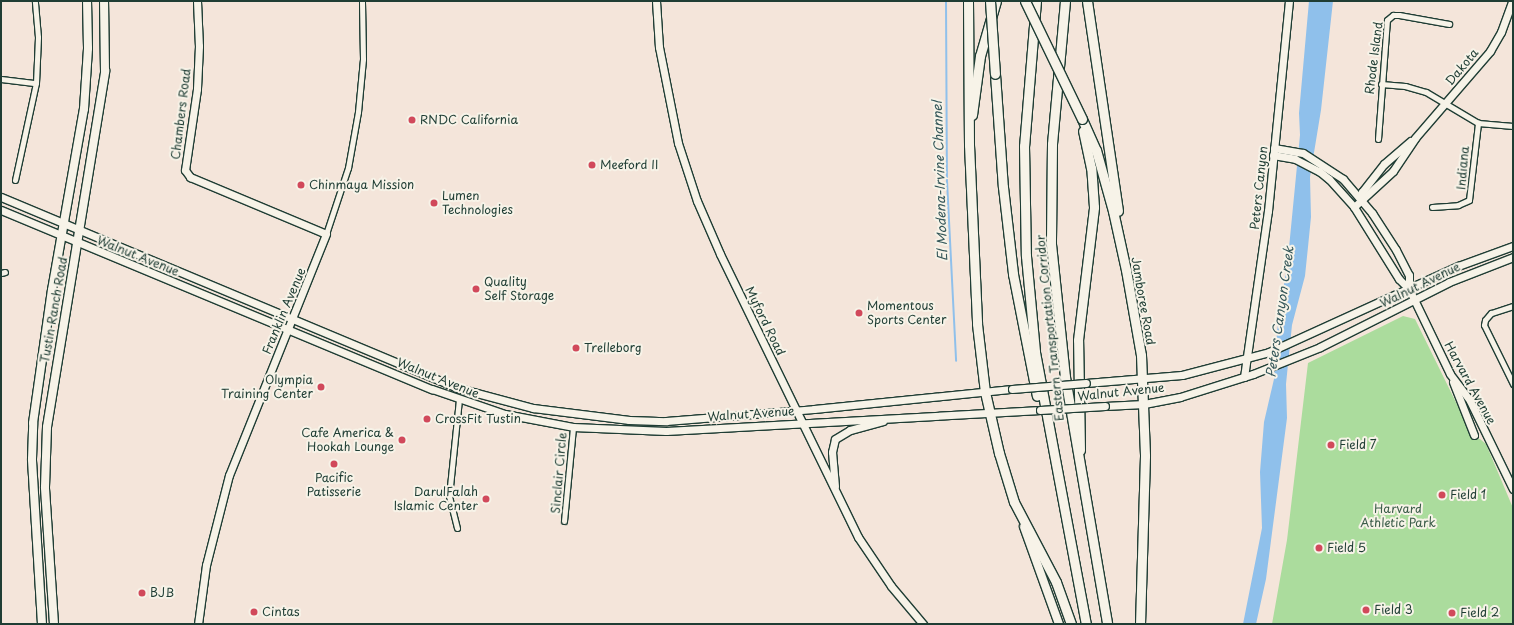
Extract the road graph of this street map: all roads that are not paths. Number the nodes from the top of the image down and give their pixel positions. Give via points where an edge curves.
1 (35, 1) edge
2 (87, 1) edge
3 (104, 1) edge
4 (197, 1) edge
5 (362, 1) edge
6 (656, 1) edge
7 (968, 1) edge
8 (990, 1) edge
9 (996, 1) edge
10 (1025, 1) edge
11 (1036, 1) edge
12 (1065, 1) edge
13 (1087, 1) edge
14 (1289, 1) edge
15 (1512, 1) edge
16 (1449, 24) dead end
17 (1, 79) edge
18 (36, 83) junction
19 (1381, 84) junction
20 (1445, 103) junction
21 (1082, 119) junction
22 (1478, 123) junction
23 (1513, 126) edge
24 (1415, 138) junction
25 (1378, 139) dead end
26 (969, 145) junction
27 (1274, 152) junction
28 (1289, 154) junction
29 (1386, 162) junction
30 (1395, 168) junction
31 (15, 180) dead end
32 (1, 197) edge
33 (1361, 200) junction
34 (1354, 207) junction
35 (1432, 207) dead end
36 (1, 210) edge
37 (64, 222) junction
38 (80, 229) junction
39 (326, 234) junction
40 (62, 236) junction
41 (78, 243) junction
42 (1513, 246) edge
43 (1513, 257) edge
44 (172, 268) junction
45 (1126, 270) junction
46 (167, 280) junction
47 (1408, 289) junction
48 (1414, 300) junction
49 (1513, 306) edge
50 (293, 318) junction
51 (288, 330) junction
52 (1247, 359) junction
53 (1450, 374) junction
54 (1244, 377) junction
55 (1143, 379) junction
56 (1513, 384) edge
57 (985, 392) junction
58 (459, 399) junction
59 (1144, 404) junction
60 (796, 410) junction
61 (989, 413) junction
62 (908, 416) junction
63 (801, 422) junction
64 (573, 427) junction
65 (1474, 435) dead end
66 (1078, 462) junction
67 (1056, 470) junction
68 (1513, 489) edge
69 (836, 492) junction
70 (1014, 502) junction
71 (564, 521) dead end
72 (457, 528) dead end
73 (1142, 581) junction
74 (42, 624) edge
75 (54, 624) edge
76 (198, 624) edge
77 (923, 624) edge
78 (1059, 624) edge
79 (1071, 624) edge
80 (1086, 624) edge
81 (1108, 624) edge
82 (1140, 624) edge
83 (1144, 624) edge

1 - 18 street via 38,37
2 - 37 main road, Tustin Ranch Road via 88,48 84,109
3 - 38 main road, Tustin Ranch Road via 104,71
4 - 39 main road, Chambers Road via 197,89 185,170 190,177
5 - 39 street, Franklin Avenue via 363,65 358,112 348,168
6 - 60 main road, Myford Road via 663,69 686,170 720,254
7 - 26 highway
8 - 67 highway, bridge via 1001,160 1013,274 1033,383
9 - 26 highway via 980,56
10 - 21 highway, Jamboree Road, bridge
11 - 67 highway, Eastern Transportation Corridor via 1024,146 1026,256 1035,352
12 - 66 highway, Eastern Transportation Corridor via 1052,144 1051,244 1065,377
13 - 45 highway
14 - 27 main road, Peters Canyon
15 - 20 main road, Dakota via 1501,32 1490,51
16 - 19 street, Rhode Island via 1399,15 1389,18 1386,26
17 - 18 street
18 - 31 street
19 - 20 street via 1417,89
19 - 25 street, Rhode Island
20 - 22 street via 1459,114
20 - 24 main road, Dakota
21 - 45 highway, Jamboree Road via 1096,150
21 - 66 highway via 1091,168 1094,208 1079,333 1081,437
22 - 23 street
22 - 35 street, Indiana via 1469,200 1458,205
24 - 29 main road, Dakota
24 - 30 main road, Dakota
26 - 57 highway via 977,324
27 - 28 main road, Harvard Avenue
27 - 52 main road, Peters Canyon
28 - 33 main road, Harvard Avenue via 1320,162 1343,179
28 - 34 main road, Harvard Avenue via 1329,179
29 - 30 main road
29 - 33 main road, Dakota via 1362,192
30 - 33 main road, Dakota
32 - 37 main road, Walnut Avenue
33 - 34 main road, Dakota
33 - 47 main road, Harvard Avenue via 1396,250 1409,275
34 - 47 main road, Harvard Avenue via 1399,279
36 - 40 main road, Walnut Avenue
37 - 38 main road, Walnut Avenue
37 - 40 main road, Tustin Ranch Road
38 - 41 main road, Tustin Ranch Road
38 - 44 main road, Walnut Avenue
39 - 50 main road, Franklin Avenue
40 - 41 main road, Walnut Avenue
40 - 74 main road, Tustin Ranch Road via 33,423 32,460
41 - 46 main road, Walnut Avenue
41 - 75 main road, Tustin Ranch Road via 47,427 45,487
42 - 47 main road, Walnut Avenue
43 - 48 main road, Walnut Avenue via 1468,274
44 - 46 main road
44 - 50 main road, Walnut Avenue
45 - 55 highway, Jamboree Road
46 - 51 main road, Walnut Avenue via 233,304
47 - 48 main road, Harvard Avenue
47 - 52 main road, Walnut Avenue via 1296,341
48 - 53 main road, Harvard Avenue
48 - 54 main road, Walnut Avenue via 1295,358
49 - 56 street via 1491,314 1485,320 1486,329
50 - 51 main road, Franklin Avenue
50 - 60 main road, Walnut Avenue via 458,388 533,408 614,419 666,421
51 - 58 main road, Walnut Avenue
51 - 76 main road, Franklin Avenue via 225,490 206,565
52 - 54 main road, Peters Canyon
52 - 55 main road, Walnut Avenue via 1182,375
53 - 65 main road
53 - 68 main road, Harvard Avenue via 1470,401
54 - 59 main road, Walnut Avenue via 1198,392
55 - 57 main road, Walnut Avenue, bridge
55 - 59 highway, Jamboree Road
57 - 60 main road, Walnut Avenue
57 - 61 highway
58 - 64 main road, Walnut Avenue via 506,414
58 - 72 street via 449,496
59 - 61 main road, Walnut Avenue, bridge
59 - 73 highway, Jamboree Road
60 - 63 main road, Myford Road
61 - 62 main road, Walnut Avenue
61 - 70 highway
62 - 63 main road, Walnut Avenue
62 - 69 main road via 865,425 839,436 832,452
63 - 64 main road, Walnut Avenue via 666,430
63 - 69 main road, Myford Road
64 - 71 street, Sinclair Circle
66 - 81 highway
67 - 80 highway
69 - 77 main road, Myford Road via 866,550
70 - 78 main road
70 - 79 highway via 1056,582
73 - 82 highway
73 - 83 main road, Jamboree Road

